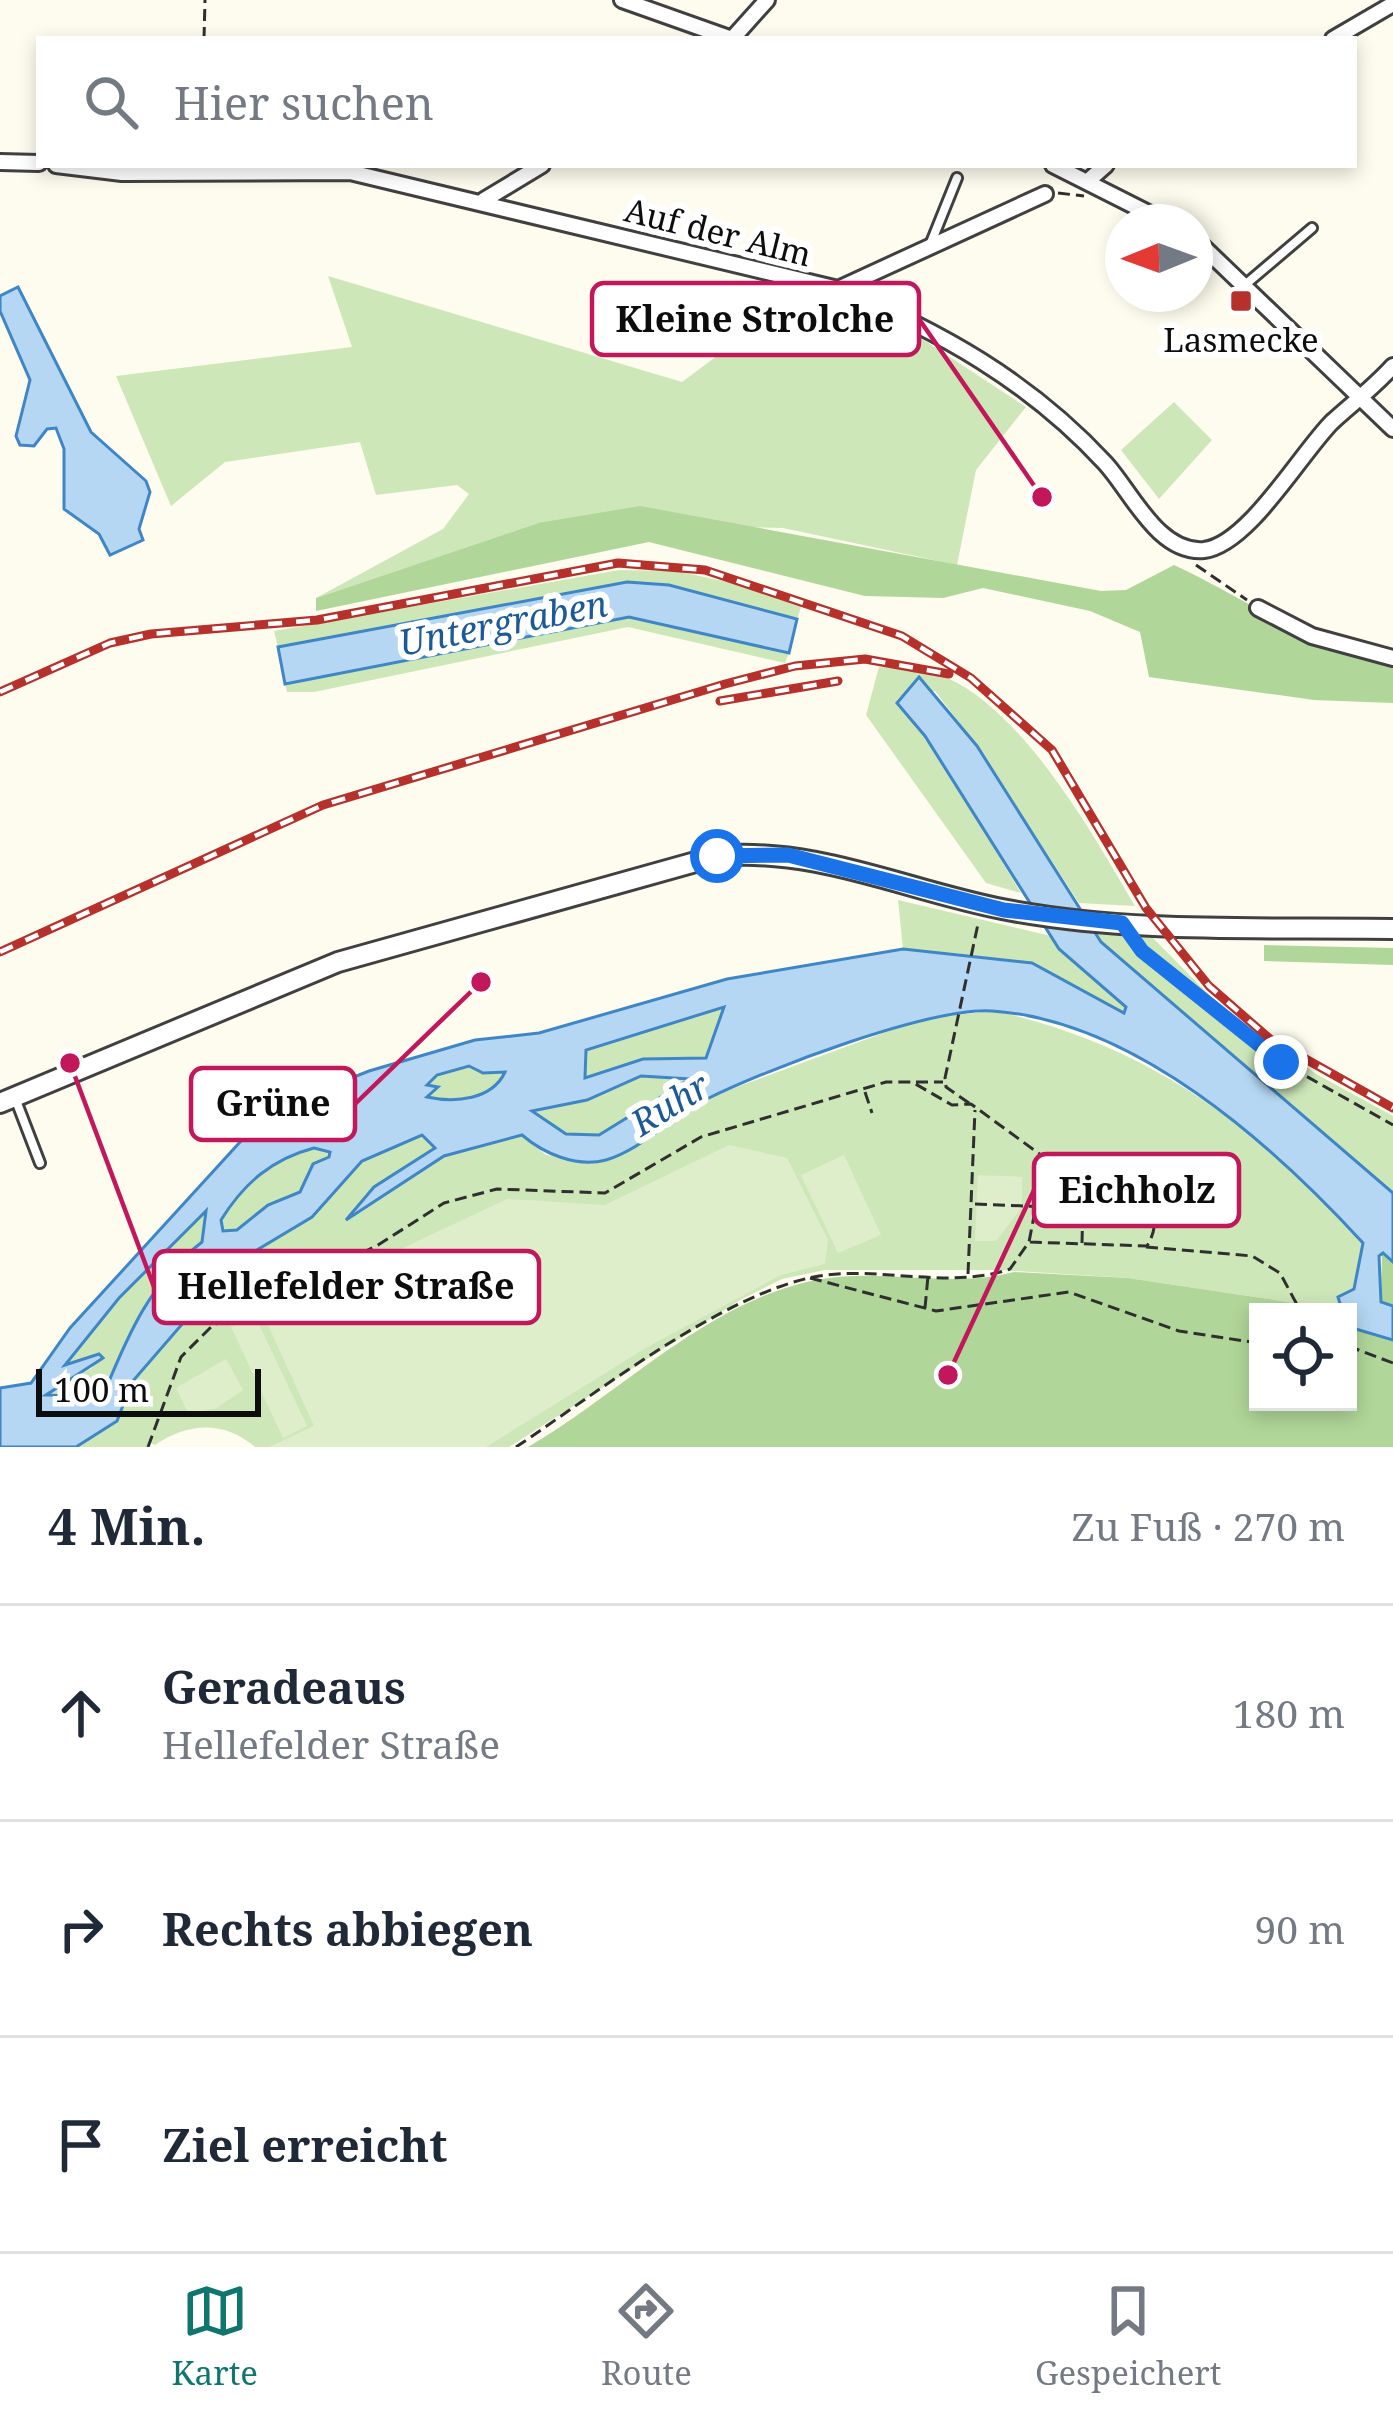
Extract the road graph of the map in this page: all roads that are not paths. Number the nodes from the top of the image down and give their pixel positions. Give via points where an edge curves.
1 (622, 0) edge
2 (767, 0) edge
3 (1393, 4) edge
4 (724, 36) edge
5 (735, 36) edge
6 (1338, 36) edge
7 (0, 162) edge
8 (36, 163) edge
9 (81, 168) edge
10 (201, 168) edge
11 (537, 168) edge
12 (1060, 168) edge
13 (1104, 168) edge
14 (957, 178) dead end
15 (1095, 183) junction
16 (1045, 194) road end
17 (484, 200) junction
18 (1133, 204) edge
19 (1312, 228) dead end
20 (930, 246) junction
21 (1213, 255) edge
22 (1246, 284) junction
23 (838, 289) junction
24 (1393, 366) edge
25 (1363, 399) junction
26 (1393, 429) edge
27 (1258, 608) road end
28 (1393, 658) edge
29 (1393, 929) edge
30 (7, 1100) edge
31 (40, 1163) dead end

1 - 4 street
2 - 5 street
3 - 6 street
7 - 8 street
9 - 10 street, Auf der Alm
10 - 17 street, Auf der Alm via 328,169
11 - 17 street
12 - 15 street
13 - 15 street
14 - 20 lane
15 - 18 street
16 - 20 street
17 - 23 street, Auf der Alm
19 - 22 lane
20 - 23 street
21 - 22 street
22 - 25 street
23 - 25 street, Auf der Alm via 1016,381 1079,435 1160,533 1186,548 1230,538
24 - 25 street
25 - 26 street
27 - 28 street via 1312,636
29 - 30 street via 1122,923 1004,910 804,858 717,856 338,962
30 - 31 lane

